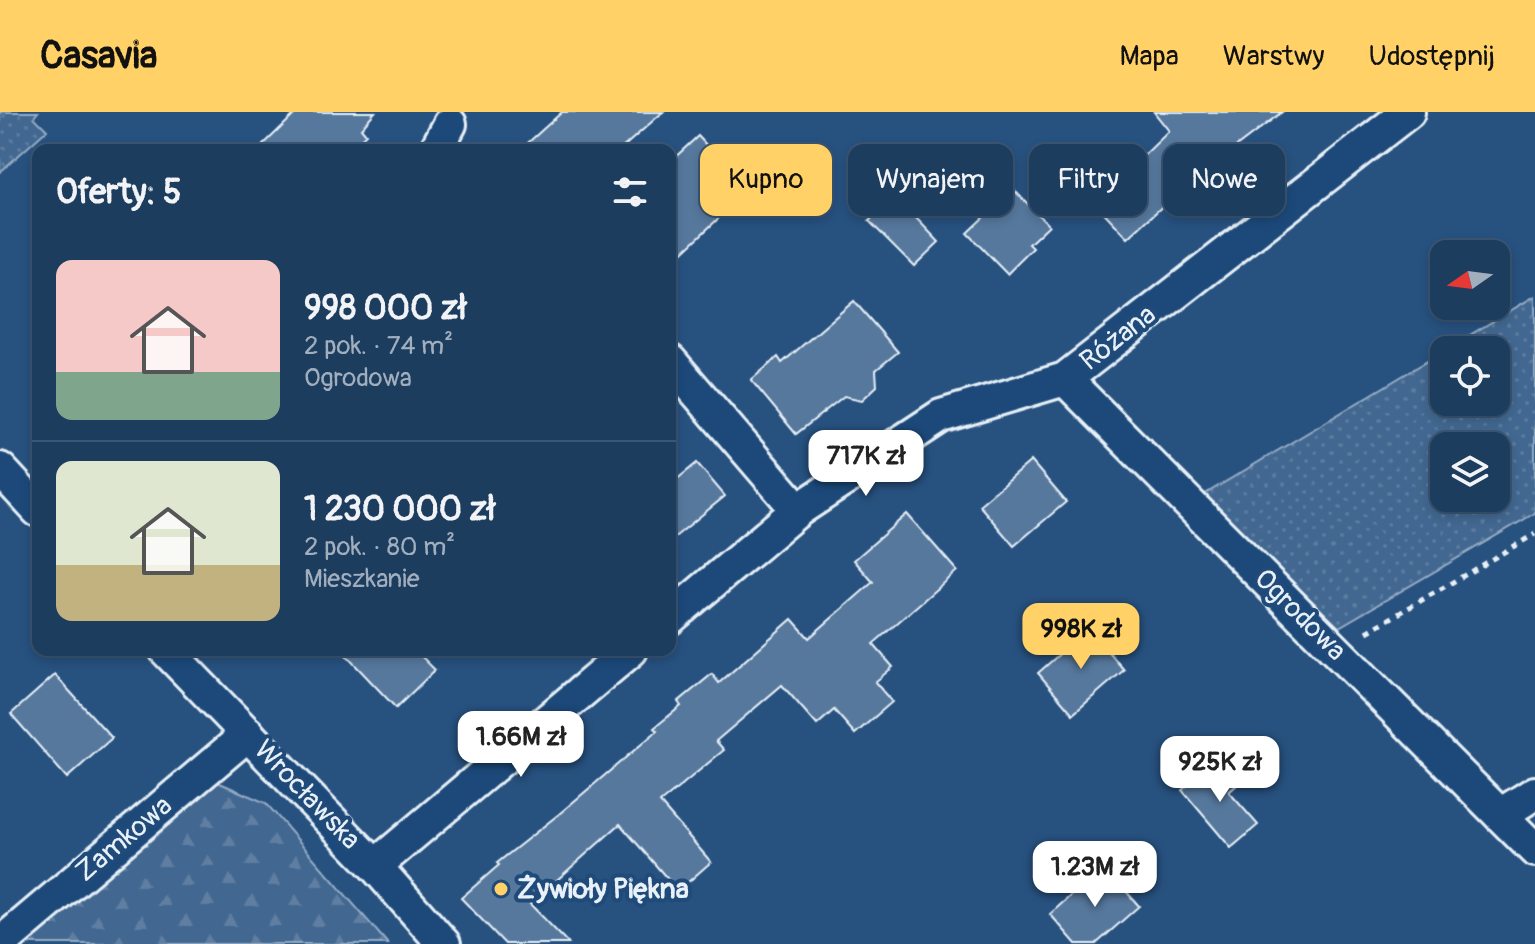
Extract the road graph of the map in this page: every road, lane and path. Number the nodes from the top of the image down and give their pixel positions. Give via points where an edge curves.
1 (1408, 112) edge
2 (676, 368) edge
3 (1065, 379) junction
4 (0, 469) edge
5 (32, 504) edge
6 (798, 510) junction
7 (1535, 534) edge
8 (676, 613) edge
9 (1336, 651) junction
10 (172, 656) edge
11 (624, 656) edge
12 (248, 734) junction
13 (1535, 793) edge
14 (1500, 815) junction
15 (1535, 850) edge
16 (375, 866) junction
17 (0, 944) edge
18 (444, 944) edge

1 - 3 street, Różana
2 - 6 street
3 - 6 street, Różana via 941,416
3 - 9 street, Ogrodowa
4 - 5 street
6 - 8 street, Różana
7 - 9 path
9 - 14 street, Ogrodowa
10 - 12 street, Wrocławska
11 - 16 street
12 - 16 street, Wrocławska
12 - 17 street, Zamkowa
13 - 14 street
14 - 15 street, Ogrodowa
16 - 18 street, Wrocławska

